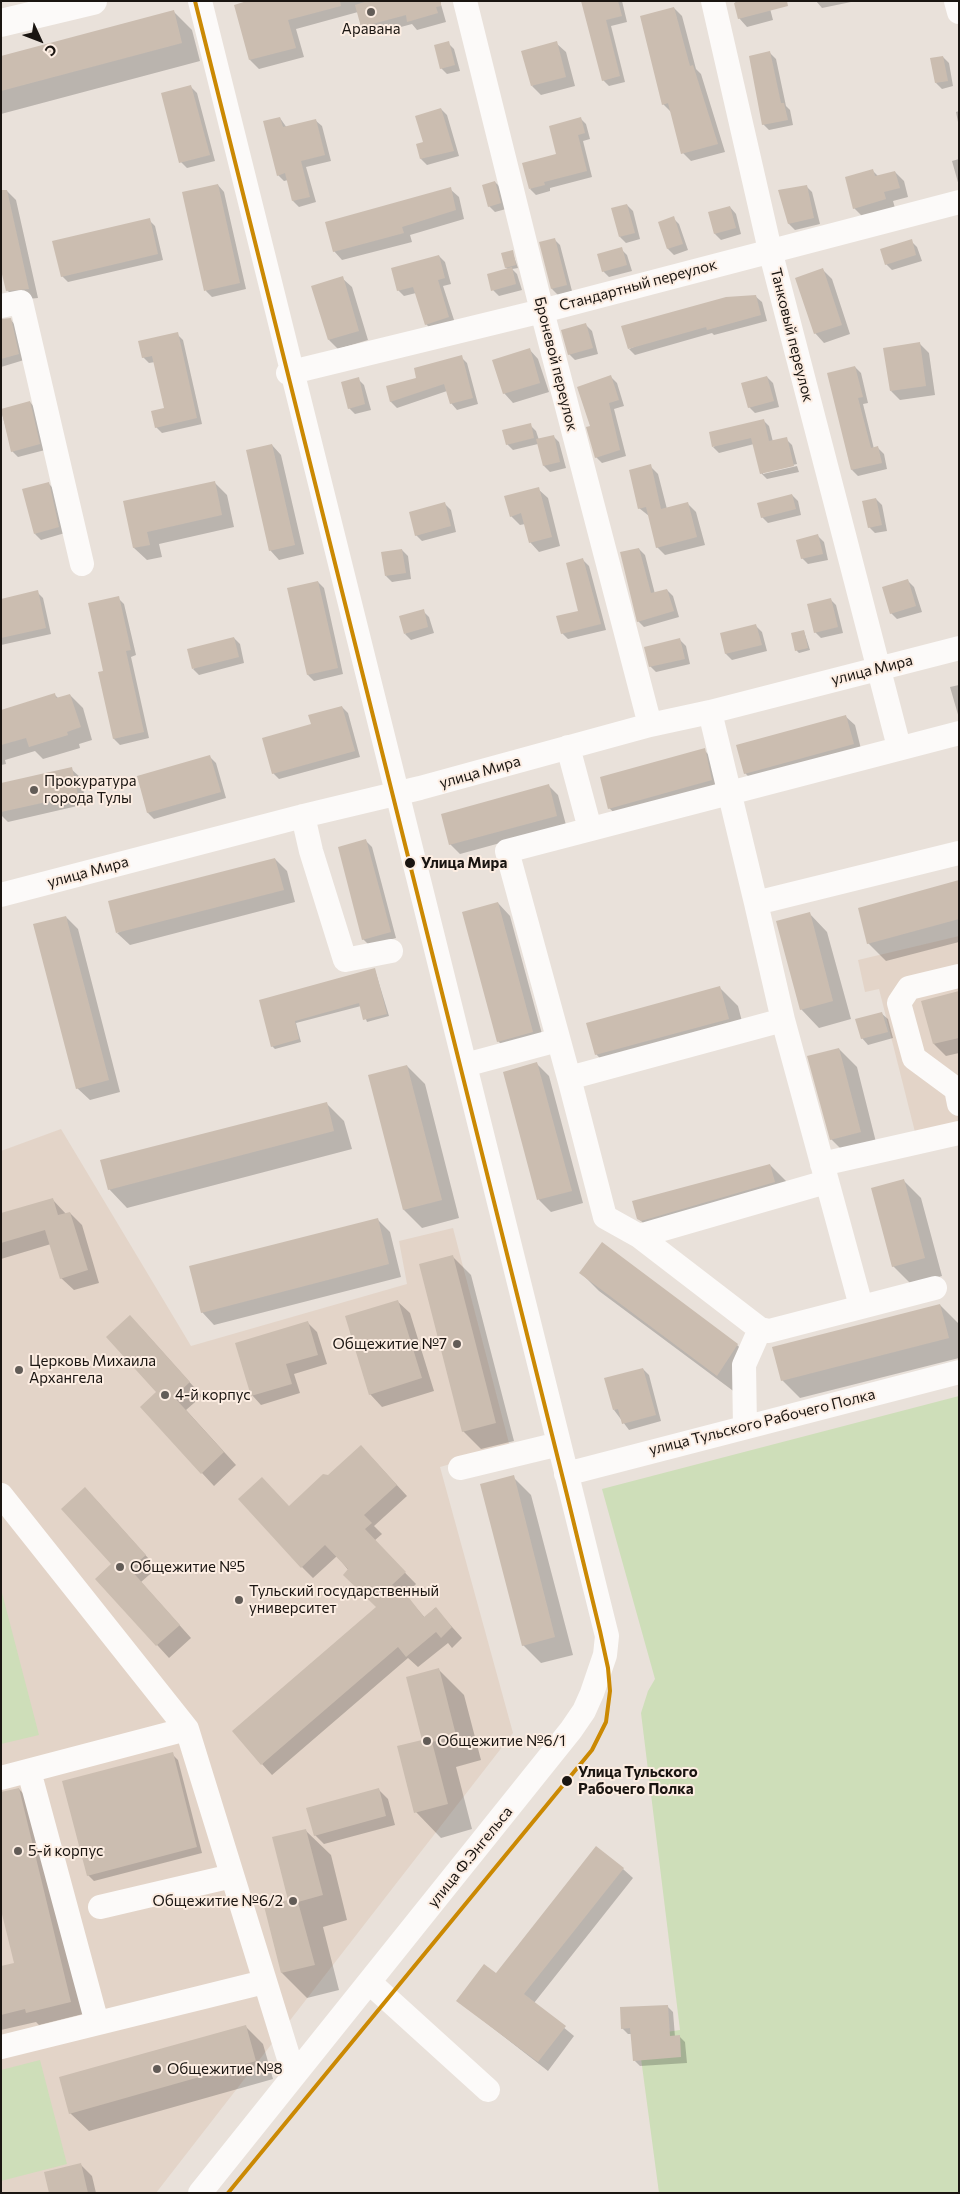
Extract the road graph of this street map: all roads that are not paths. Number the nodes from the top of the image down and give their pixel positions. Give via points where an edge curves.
1 (93, 1) edge
2 (200, 1) edge
3 (465, 1) edge
4 (713, 1) edge
5 (956, 1) edge
6 (959, 12) edge
7 (1, 23) edge
8 (959, 202) edge
9 (770, 250) junction
10 (1, 306) edge
11 (542, 311) junction
12 (291, 373) junction
13 (82, 564) dead end
14 (959, 648) edge
15 (877, 668) junction
16 (710, 712) junction
17 (650, 725) junction
18 (959, 732) edge
19 (568, 747) junction
20 (899, 747) junction
21 (398, 794) junction
22 (731, 794) junction
23 (304, 816) junction
24 (590, 829) junction
25 (959, 853) edge
26 (1, 895) edge
27 (756, 903) junction
28 (391, 951) dead end
29 (959, 976) edge
30 (783, 1020) junction
31 (558, 1040) junction
32 (465, 1065) junction
33 (569, 1078) junction
34 (959, 1104) edge
35 (959, 1133) edge
36 (824, 1173) junction
37 (639, 1236) junction
38 (935, 1288) dead end
39 (861, 1306) junction
40 (760, 1329) junction
41 (959, 1372) edge
42 (745, 1427) junction
43 (559, 1444) junction
44 (460, 1468) dead end
45 (566, 1474) junction
46 (1, 1495) edge
47 (187, 1729) junction
48 (29, 1771) junction
49 (1, 1778) edge
50 (232, 1876) junction
51 (100, 1907) dead end
52 (264, 1982) junction
53 (369, 1982) junction
54 (97, 2023) junction
55 (1, 2047) edge
56 (294, 2076) junction
57 (488, 2090) dead end
58 (200, 2193) edge

1 - 7 main road
2 - 12 street, улица Ф.Энгельса
3 - 11 street, Броневой переулок
4 - 9 street, Танковый переулок
5 - 6 street
8 - 9 street, Стандартный переулок
9 - 11 street, Стандартный переулок
9 - 15 street, Танковый переулок
10 - 13 street via 21,302
11 - 12 street, Стандартный переулок
11 - 17 street, Броневой переулок
12 - 21 street, улица Ф.Энгельса
14 - 15 street, улица Мира
15 - 16 street, улица Мира
15 - 20 street, Танковый переулок
16 - 17 street, улица Мира
16 - 22 street
17 - 19 street, улица Мира
18 - 20 street
19 - 21 street, улица Мира
19 - 24 street
20 - 22 street
21 - 23 street, улица Мира
21 - 32 street, улица Ф.Энгельса
22 - 24 street
22 - 27 street
23 - 26 street, улица Мира
23 - 28 street via 311,851 346,960
24 - 31 street via 507,851
25 - 27 street
27 - 30 street
29 - 34 street via 909,988 899,1003 914,1058 956,1089
30 - 33 street
30 - 36 street
31 - 32 street
31 - 33 street
32 - 43 street, улица Ф.Энгельса
33 - 37 street via 605,1217
35 - 36 street
36 - 37 street
36 - 39 street
37 - 40 street
38 - 39 street
39 - 40 street via 769,1330
40 - 42 street via 744,1365
41 - 42 street, улица Тульского Рабочего Полка
42 - 45 street, улица Тульского Рабочего Полка
43 - 44 street
43 - 45 street, улица Ф.Энгельса
45 - 53 street, улица Ф.Энгельса via 607,1636 606,1655 592,1693 584,1711 553,1753
46 - 47 street
47 - 48 street
47 - 50 street
48 - 49 street
48 - 54 street
50 - 51 street
50 - 52 street
52 - 54 street
52 - 56 street
53 - 56 street, улица Ф.Энгельса
53 - 57 street
54 - 55 street
56 - 58 street, улица Ф.Энгельса

